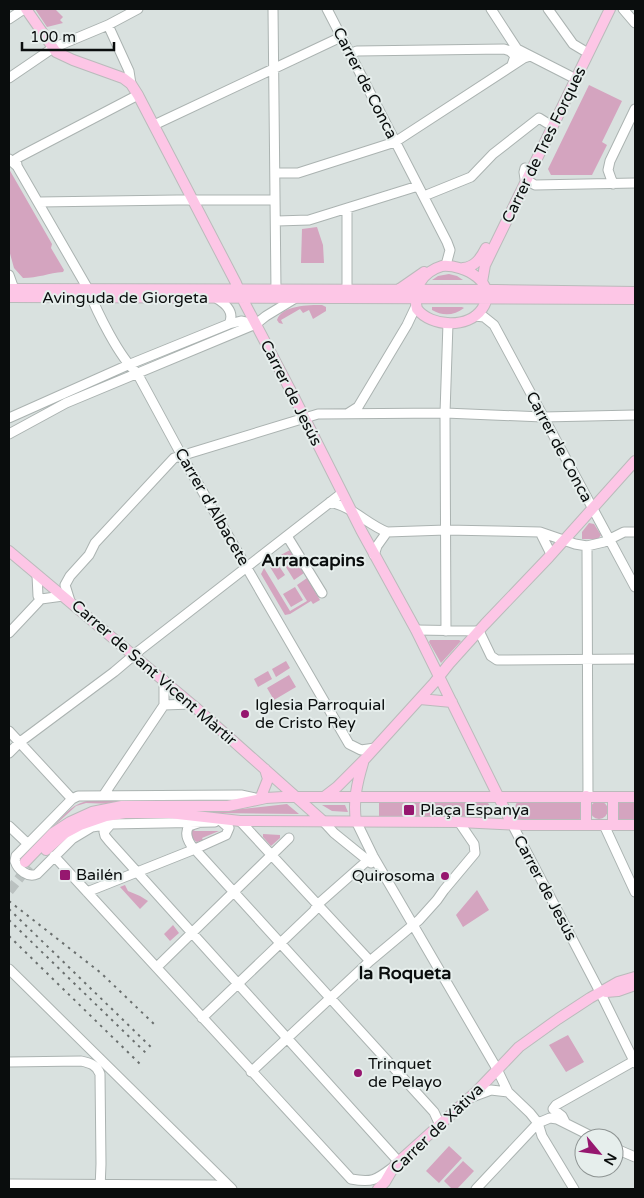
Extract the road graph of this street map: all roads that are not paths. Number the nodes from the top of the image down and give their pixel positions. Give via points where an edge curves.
1 (25, 9) edge
2 (138, 9) edge
3 (273, 9) edge
4 (327, 9) edge
5 (491, 9) edge
6 (548, 9) edge
7 (603, 9) edge
8 (610, 9) edge
9 (623, 9) edge
10 (125, 11) edge
11 (634, 17) edge
12 (9, 19) edge
13 (108, 25) junction
14 (508, 36) junction
15 (341, 37) junction
16 (53, 48) junction
17 (500, 50) junction
18 (586, 51) junction
19 (350, 54) junction
20 (530, 56) junction
21 (512, 66) junction
22 (274, 68) junction
23 (570, 76) junction
24 (9, 78) edge
25 (131, 84) junction
26 (138, 95) junction
27 (635, 109) edge
28 (548, 123) junction
29 (154, 125) junction
30 (395, 142) junction
31 (9, 159) edge
32 (17, 165) junction
33 (525, 168) junction
34 (275, 173) junction
35 (526, 181) junction
36 (613, 184) junction
37 (635, 184) edge
38 (418, 186) junction
39 (424, 196) junction
40 (275, 200) junction
41 (192, 201) junction
42 (38, 202) junction
43 (348, 209) junction
44 (276, 221) junction
45 (442, 266) junction
46 (463, 268) junction
47 (9, 275) edge
48 (635, 287) edge
49 (276, 290) junction
50 (347, 290) junction
51 (398, 290) junction
52 (485, 290) junction
53 (10, 292) edge
54 (89, 293) junction
55 (240, 294) junction
56 (552, 294) junction
57 (635, 294) edge
58 (216, 298) junction
59 (416, 298) junction
60 (294, 299) junction
61 (635, 300) edge
62 (475, 316) junction
63 (448, 323) junction
64 (228, 324) junction
65 (256, 324) junction
66 (128, 365) junction
67 (137, 373) junction
68 (23, 412) junction
69 (445, 413) junction
70 (348, 414) junction
71 (635, 415) edge
72 (543, 417) junction
73 (9, 418) edge
74 (305, 419) junction
75 (30, 422) junction
76 (17, 429) junction
77 (9, 434) edge
78 (182, 456) junction
79 (635, 461) edge
80 (342, 493) junction
81 (330, 502) junction
82 (350, 508) junction
83 (593, 508) junction
84 (446, 530) junction
85 (387, 532) junction
86 (540, 532) junction
87 (635, 532) edge
88 (287, 536) junction
89 (564, 540) junction
90 (610, 540) junction
91 (587, 546) junction
92 (9, 551) edge
93 (551, 554) junction
94 (374, 556) junction
95 (248, 567) junction
96 (37, 575) junction
97 (635, 587) edge
98 (322, 593) dead end
99 (40, 599) junction
100 (67, 599) junction
101 (416, 630) junction
102 (446, 630) junction
103 (479, 631) junction
104 (9, 633) edge
105 (134, 655) junction
106 (587, 659) junction
107 (635, 659) edge
108 (439, 677) junction
109 (164, 680) junction
110 (420, 699) junction
111 (452, 702) junction
112 (191, 704) junction
113 (164, 705) junction
114 (9, 731) edge
115 (20, 742) junction
116 (375, 748) junction
117 (9, 752) edge
118 (364, 760) junction
119 (265, 769) junction
120 (103, 796) junction
121 (498, 796) junction
122 (587, 796) junction
123 (613, 796) junction
124 (635, 796) edge
125 (298, 797) junction
126 (324, 797) junction
127 (355, 797) junction
128 (72, 799) junction
129 (260, 799) junction
130 (230, 821) junction
131 (324, 821) junction
132 (356, 821) junction
133 (201, 822) junction
134 (460, 822) junction
135 (111, 824) junction
136 (512, 824) junction
137 (586, 824) junction
138 (608, 825) junction
139 (635, 825) edge
140 (9, 826) edge
141 (289, 838) dead end
142 (28, 844) junction
143 (195, 849) junction
144 (272, 855) junction
145 (54, 856) junction
146 (370, 858) junction
147 (137, 872) junction
148 (634, 888) edge
149 (87, 892) junction
150 (234, 892) junction
151 (317, 905) junction
152 (413, 926) junction
153 (193, 933) junction
154 (280, 943) junction
155 (370, 961) junction
156 (157, 967) junction
157 (9, 969) edge
158 (635, 978) edge
159 (238, 984) junction
160 (635, 986) edge
161 (600, 992) junction
162 (330, 998) junction
163 (202, 1018) junction
164 (287, 1038) junction
165 (87, 1045) junction
166 (81, 1061) junction
167 (9, 1062) edge
168 (635, 1062) edge
169 (497, 1069) junction
170 (251, 1072) junction
171 (115, 1073) junction
172 (100, 1078) junction
173 (508, 1092) junction
174 (469, 1099) junction
175 (565, 1122) junction
176 (538, 1123) junction
177 (440, 1124) junction
178 (576, 1128) edge
179 (396, 1164) junction
180 (9, 1184) edge
181 (100, 1186) edge
182 (120, 1187) edge
183 (230, 1189) edge
184 (378, 1189) edge
185 (476, 1189) edge
186 (574, 1189) edge

1 - 12 street
1 - 16 main road
2 - 10 street
3 - 22 street
4 - 15 street, Carrer de Conca
5 - 14 street
6 - 18 street via 573,44
7 - 18 main road, Carrer de Tres Forques
8 - 18 main road, Carrer de Tres Forques
9 - 11 street
10 - 13 street
13 - 16 street
13 - 25 street via 129,71
14 - 17 street
14 - 20 street via 517,49
15 - 19 street, Carrer de Conca
15 - 22 street
16 - 24 street
16 - 25 main road via 62,56 123,78
17 - 19 street via 357,51
17 - 21 street via 513,53
18 - 23 main road, Carrer de Tres Forques
18 - 35 main road, Carrer de Tres Forques
19 - 30 street, Carrer de Conca
20 - 21 street
20 - 23 street
21 - 30 street
22 - 29 street
22 - 34 street
23 - 28 main road, Carrer de Tres Forques
25 - 26 main road, Carrer de Jesús
26 - 29 main road, Carrer de Jesús
26 - 32 street via 21,156 16,159
27 - 36 street via 610,161 608,170
28 - 33 main road, Carrer de Tres Forques
28 - 39 street via 539,118 493,154 471,177
29 - 41 main road, Carrer de Jesús
30 - 34 street via 298,173
30 - 38 street, Carrer de Conca
31 - 32 street
32 - 42 street, Carrer d'Albacete
33 - 35 street
33 - 46 main road, Carrer de Tres Forques via 482,257
34 - 40 street
35 - 36 street via 535,185
35 - 52 main road, Carrer de Tres Forques via 485,264
36 - 37 street
38 - 39 street, Carrer de Conca
38 - 43 street
39 - 45 street, Carrer de Conca via 449,246 450,254
40 - 41 street
40 - 44 street
41 - 42 street
41 - 55 main road, Carrer de Jesús
42 - 54 street, Carrer d'Albacete
43 - 44 street via 309,220
43 - 50 street
44 - 49 street
45 - 46 main road
45 - 51 main road via 422,272
45 - 59 main road via 425,275 418,284
46 - 52 main road via 474,273
47 - 53 street
48 - 56 main road via 577,287
49 - 50 main road
49 - 55 main road
50 - 51 main road
51 - 59 main road
52 - 56 main road
52 - 59 main road
52 - 62 main road, Carrer de Tres Forques via 483,308
53 - 54 main road, Avinguda de Giorgeta
53 - 54 main road, Avinguda de Giorgeta via 22,298
54 - 55 main road, Avinguda de Giorgeta
54 - 58 main road, Avinguda de Giorgeta
54 - 66 street, Carrer d'Albacete
55 - 58 main road, Avinguda de Giorgeta
55 - 60 main road
55 - 65 main road, Carrer de Jesús
56 - 57 main road
56 - 61 main road
58 - 64 street via 228,307 231,318
59 - 60 main road
59 - 63 main road via 421,314
59 - 70 street via 407,325 358,407
60 - 65 street
62 - 63 main road
62 - 72 street, Carrer de Conca via 484,317 494,326
63 - 69 street
64 - 65 street via 241,321
64 - 66 street
65 - 67 street
65 - 74 main road, Carrer de Jesús
66 - 67 street, Carrer d'Albacete
66 - 68 street
67 - 75 street
67 - 78 street, Carrer d'Albacete
68 - 73 street
68 - 75 street
69 - 70 street
69 - 72 street
69 - 84 street
70 - 74 street via 318,414
71 - 72 street
72 - 83 street, Carrer de Conca
73 - 76 street
74 - 78 street
74 - 80 main road, Carrer de Jesús
75 - 76 street
76 - 77 street
78 - 95 street, Carrer d'Albacete
78 - 100 street via 174,458 95,543 67,581
79 - 83 main road
80 - 81 street
80 - 82 main road, Carrer de Jesús
81 - 82 street
81 - 88 street
82 - 85 street
82 - 94 main road, Carrer de Jesús
83 - 89 main road
83 - 90 street, Carrer de Conca
84 - 85 street
84 - 86 street
84 - 102 street
85 - 94 street
86 - 89 street
86 - 93 street
87 - 90 street via 619,533
88 - 95 street
88 - 98 street
89 - 91 street
89 - 93 main road
90 - 91 street
90 - 97 street, Carrer de Conca
91 - 106 street
92 - 96 main road, Carrer de Sant Vicent Màrtir
93 - 103 main road
94 - 101 main road, Carrer de Jesús
95 - 105 street
95 - 116 street, Carrer d'Albacete via 349,744 361,750
96 - 99 street
96 - 100 main road, Carrer de Sant Vicent Màrtir
99 - 100 street
99 - 104 street
100 - 105 main road, Carrer de Sant Vicent Màrtir
101 - 102 street
101 - 108 main road, Carrer de Jesús
102 - 103 street
103 - 106 street via 495,659
103 - 108 main road
105 - 109 main road, Carrer de Sant Vicent Màrtir
105 - 115 street
106 - 107 street
106 - 122 street
108 - 110 main road
108 - 111 main road, Carrer de Jesús
109 - 112 main road, Carrer de Sant Vicent Màrtir
109 - 113 street
110 - 111 main road
110 - 116 main road
111 - 121 main road, Carrer de Jesús
112 - 113 street
112 - 119 main road, Carrer de Sant Vicent Màrtir
113 - 120 street
114 - 115 street
115 - 117 street
115 - 128 street
116 - 118 main road
118 - 126 main road
118 - 127 main road
119 - 125 main road, Carrer de Sant Vicent Màrtir
119 - 129 main road via 268,779
120 - 128 street
120 - 129 street via 241,795
121 - 122 main road
121 - 127 main road
121 - 136 main road, Carrer de Jesús
122 - 123 main road
122 - 137 main road
123 - 124 main road
123 - 138 main road
125 - 126 main road
125 - 129 main road
125 - 131 main road, Carrer de Sant Vicent Màrtir
126 - 127 main road
127 - 132 main road
128 - 142 street
129 - 130 main road via 238,805 122,806 92,812 53,833 27,864 65,833 106,816 169,813
130 - 131 main road
130 - 133 street
130 - 143 street via 226,835
130 - 144 street
131 - 132 main road
131 - 146 street via 334,833
132 - 134 main road
132 - 146 street
133 - 135 street
133 - 143 street via 192,824 188,829 188,840
134 - 136 main road
134 - 152 street via 474,844 475,852
135 - 145 street via 84,831
135 - 147 street via 106,828 105,836
136 - 137 main road
136 - 161 street, Carrer de Jesús
137 - 138 main road
138 - 139 main road
138 - 148 street
140 - 142 street
141 - 144 street
142 - 145 street via 15,861 27,875 37,874
143 - 147 street
143 - 150 street
144 - 150 street
144 - 151 street
145 - 149 street
146 - 151 street
146 - 152 street via 384,875
147 - 149 street
147 - 153 street
149 - 156 street
150 - 153 street
150 - 154 street
151 - 154 street
151 - 155 street
152 - 155 street
152 - 169 street
153 - 156 street
153 - 159 street
154 - 159 street
154 - 162 street
155 - 162 street
156 - 163 street
157 - 165 street
158 - 161 main road, Carrer de Xàtiva via 618,982
159 - 163 street
159 - 164 street
160 - 161 main road
161 - 168 street, Carrer de Jesús
161 - 169 main road, Carrer de Xàtiva via 521,1046
162 - 164 street
162 - 177 street via 434,1112
163 - 170 street
164 - 170 street
164 - 179 street
165 - 166 street via 86,1056
165 - 171 street
166 - 167 street
166 - 172 street via 95,1066
168 - 175 street via 556,1105 553,1109
169 - 173 street
169 - 174 main road, Carrer de Xàtiva
170 - 179 street via 351,1180 376,1180
171 - 172 street via 106,1072
171 - 183 street
172 - 181 street
173 - 174 street via 486,1091
173 - 176 street
174 - 177 main road, Carrer de Xàtiva
175 - 176 street via 550,1118
175 - 178 street
176 - 185 street
176 - 186 street via 542,1136
177 - 179 main road, Carrer de Xàtiva
179 - 184 main road, Carrer de Xàtiva
180 - 181 street
181 - 182 street
182 - 183 street via 215,1185

